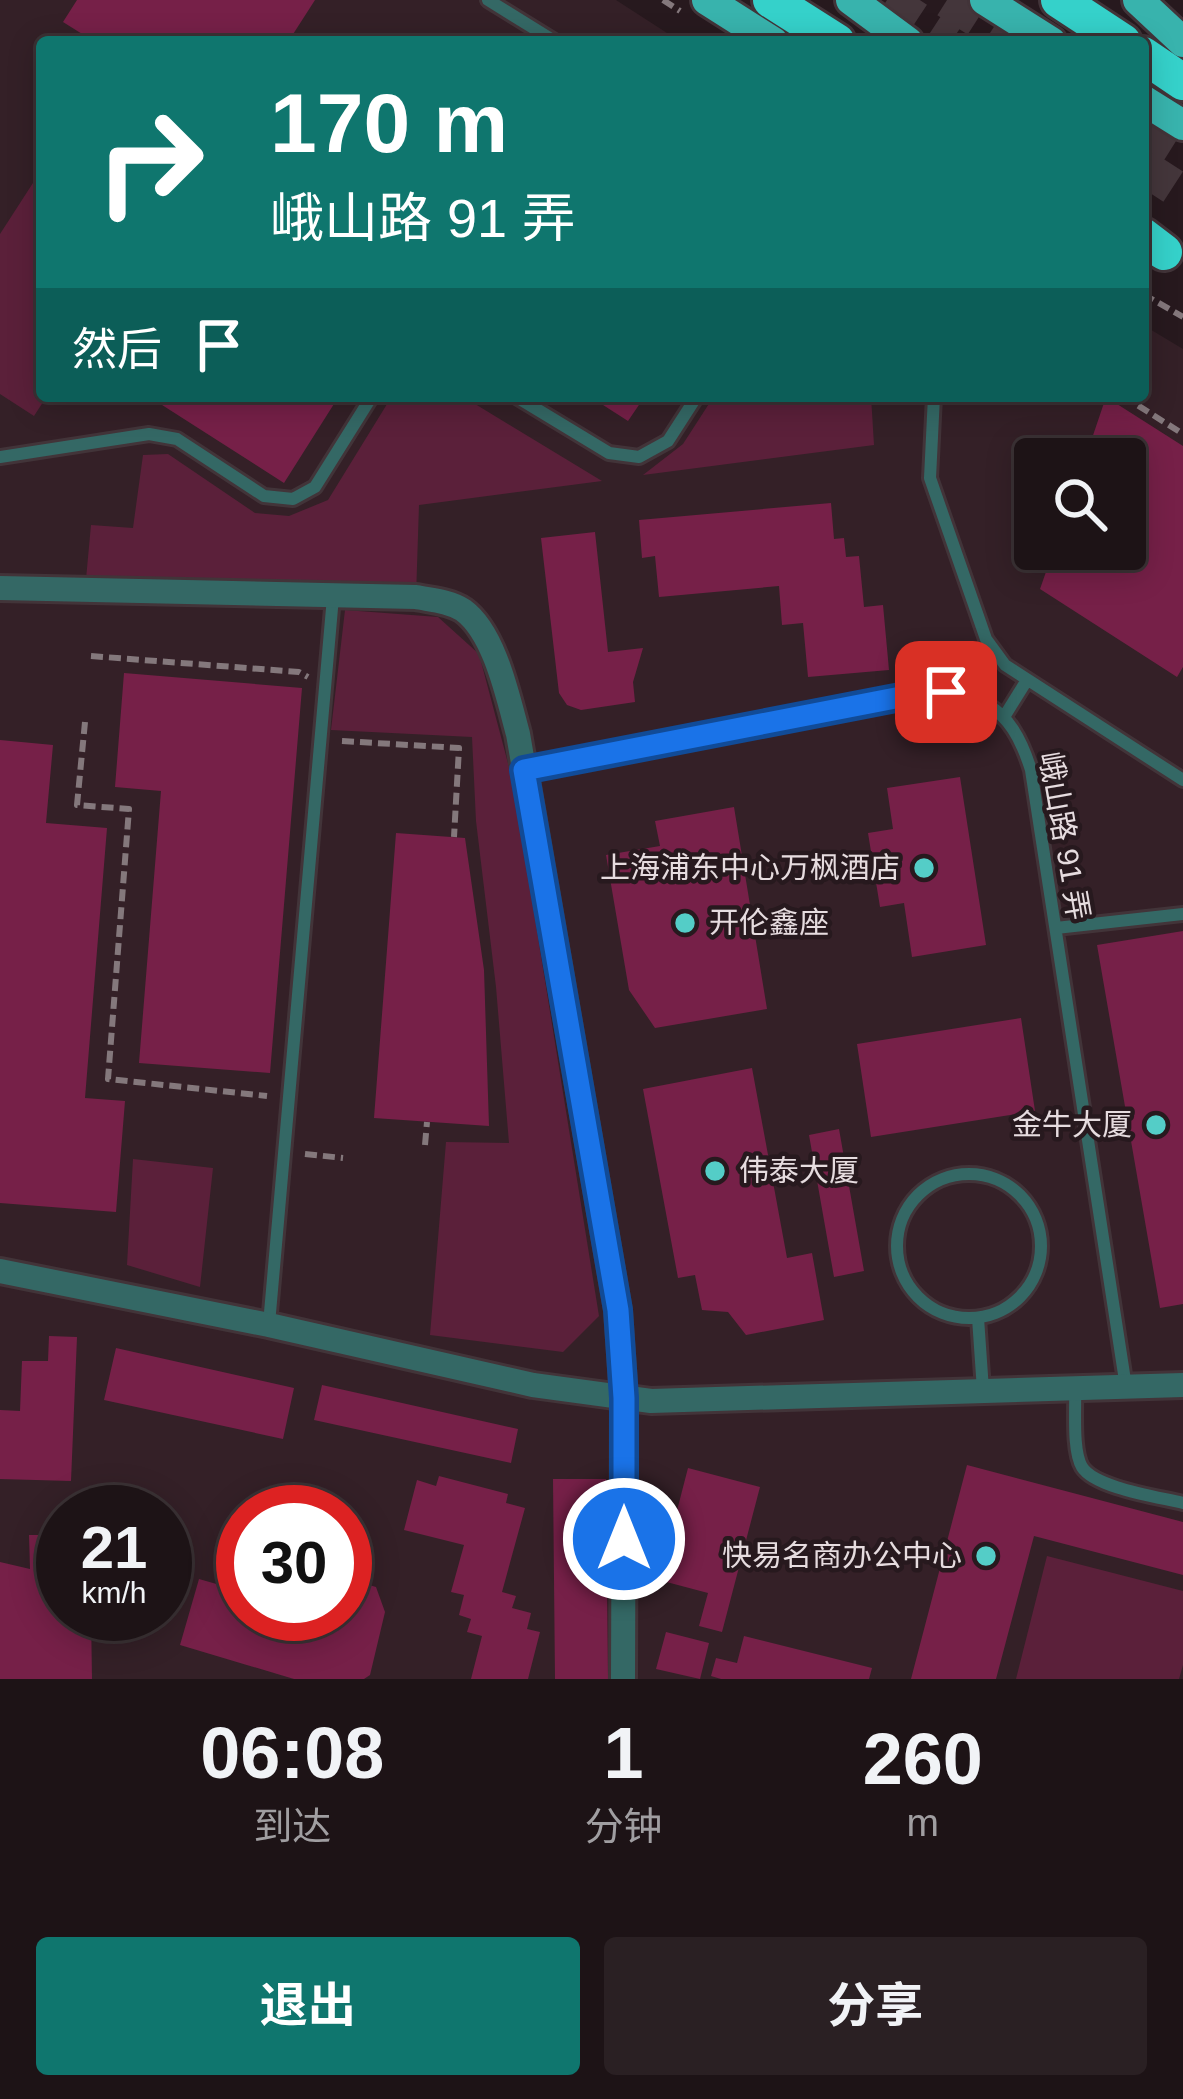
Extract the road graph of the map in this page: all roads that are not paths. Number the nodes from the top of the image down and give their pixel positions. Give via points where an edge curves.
1 (488, 0) edge
2 (707, 0) edge
3 (771, 0) edge
4 (850, 0) edge
5 (985, 0) edge
6 (1059, 0) edge
7 (1138, 0) edge
8 (546, 36) edge
9 (764, 36) edge
10 (828, 36) edge
11 (900, 36) edge
12 (1042, 36) edge
13 (1115, 36) edge
14 (1183, 42) edge
15 (1149, 59) edge
16 (1183, 82) edge
17 (1149, 104) edge
18 (1183, 125) edge
19 (368, 402) edge
20 (525, 402) edge
21 (693, 402) edge
22 (934, 402) edge
23 (0, 457) edge
24 (0, 587) edge
25 (333, 597) junction
26 (1028, 680) junction
27 (1004, 716) junction
28 (524, 770) junction
29 (1183, 780) edge
30 (1183, 914) edge
31 (1056, 928) junction
32 (0, 1271) edge
33 (978, 1318) junction
34 (269, 1325) junction
35 (1183, 1385) edge
36 (1126, 1387) junction
37 (1075, 1388) junction
38 (983, 1391) junction
39 (624, 1398) junction
40 (1183, 1503) edge
41 (623, 1679) edge

1 - 8 lane
2 - 9 main road
3 - 10 highway
4 - 11 main road
5 - 12 main road
6 - 13 highway
7 - 14 main road
15 - 16 highway
17 - 18 main road
19 - 23 lane via 315,487 292,499 264,496 177,439 149,434
20 - 21 lane via 609,453 639,457 668,441
22 - 26 lane via 930,478 986,639
24 - 25 street
25 - 28 street via 416,597 463,610 503,680
25 - 34 lane
26 - 27 lane
26 - 29 lane
27 - 28 lane via 946,692 911,695
27 - 31 lane, 峨山路 91 弄 via 1031,770
28 - 39 street via 618,1310
30 - 31 lane
31 - 36 lane, 峨山路 91 弄
32 - 34 street
33 - 33 lane via 1013,1304 1030,1286 1041,1238 1035,1215 1004,1182 958,1174 918,1195 904,1214 898,1259 922,1301 943,1314
33 - 38 lane
34 - 39 street
35 - 36 street
36 - 37 street
37 - 38 street
37 - 40 lane via 1083,1470
38 - 39 street
39 - 41 street

